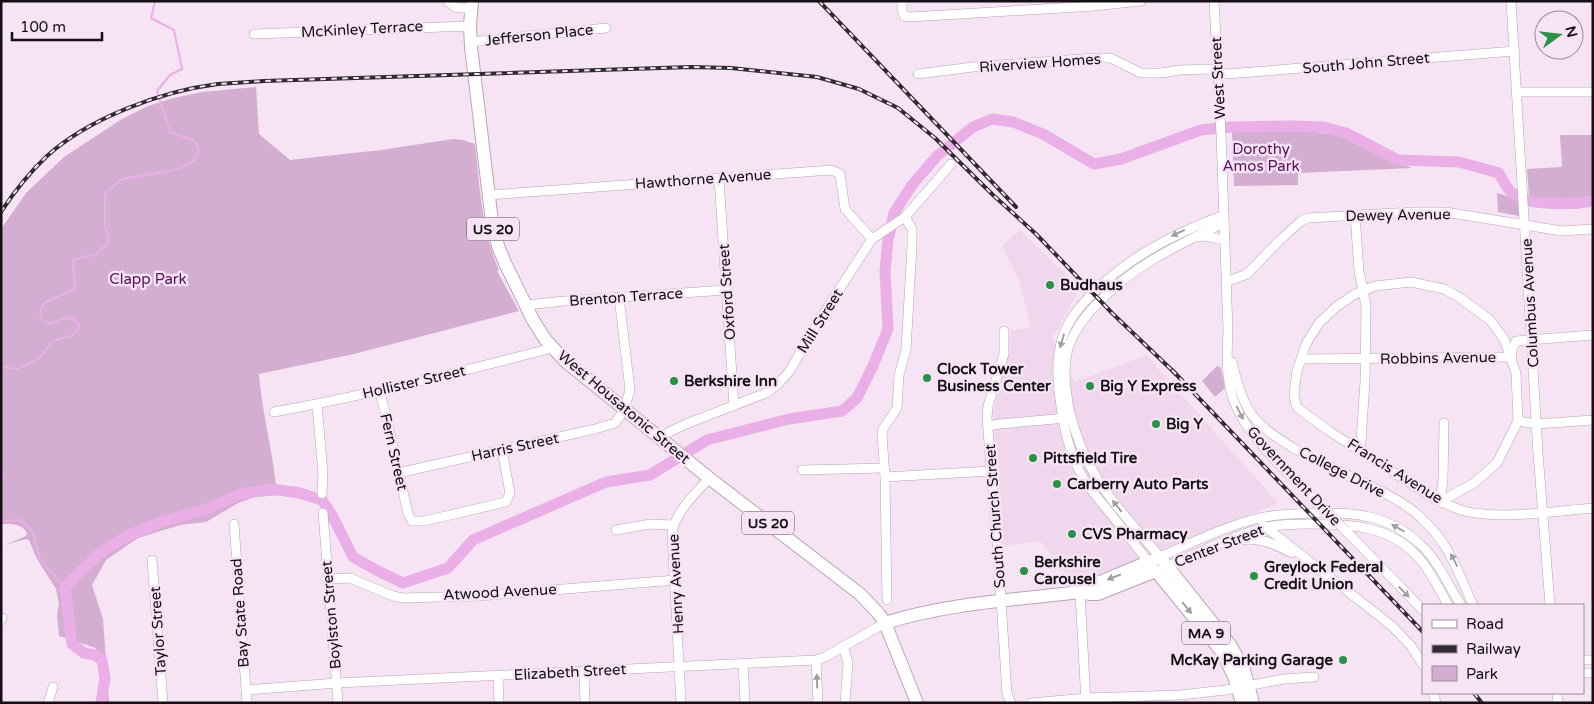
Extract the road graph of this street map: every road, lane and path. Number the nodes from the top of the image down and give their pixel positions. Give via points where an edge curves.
1 (448, 1) edge
2 (902, 1) edge
3 (1141, 1) edge
4 (1214, 1) edge
5 (1511, 1) edge
6 (471, 5) edge
7 (470, 26) junction
8 (606, 28) dead end
9 (254, 34) dead end
10 (471, 42) junction
11 (1515, 51) junction
12 (1218, 72) junction
13 (918, 74) dead end
14 (1517, 92) junction
15 (1593, 92) edge
16 (951, 164) dead end
17 (719, 179) junction
18 (488, 195) junction
19 (1355, 215) junction
20 (905, 217) junction
21 (1224, 219) junction
22 (1525, 225) junction
23 (1593, 229) edge
24 (876, 237) junction
25 (1188, 240) junction
26 (1224, 240) junction
27 (1226, 282) junction
28 (726, 290) junction
29 (1362, 291) junction
30 (619, 297) junction
31 (526, 305) junction
32 (1004, 331) dead end
33 (1228, 331) junction
34 (1593, 335) edge
35 (1532, 339) junction
36 (552, 348) junction
37 (1512, 357) junction
38 (1301, 359) junction
39 (1365, 359) junction
40 (379, 390) junction
41 (317, 404) junction
42 (734, 406) junction
43 (624, 410) junction
44 (274, 412) dead end
45 (1067, 418) junction
46 (1593, 420) edge
47 (1518, 421) junction
48 (1444, 423) dead end
49 (1536, 424) junction
50 (988, 426) junction
51 (662, 439) junction
52 (1358, 449) junction
53 (502, 450) junction
54 (802, 470) dead end
55 (991, 471) junction
56 (398, 473) junction
57 (885, 473) junction
58 (709, 478) junction
59 (322, 494) dead end
60 (1440, 502) junction
61 (1593, 508) edge
62 (1542, 512) junction
63 (323, 513) dead end
64 (1255, 519) junction
65 (234, 524) dead end
66 (673, 525) junction
67 (1265, 527) junction
68 (616, 530) dead end
69 (1224, 542) junction
70 (152, 560) dead end
71 (1306, 560) junction
72 (1158, 564) junction
73 (329, 579) junction
74 (675, 580) junction
75 (1080, 592) junction
76 (888, 600) dead end
77 (1001, 602) junction
78 (1447, 604) edge
79 (1459, 604) edge
80 (1473, 604) edge
81 (1550, 604) edge
82 (1422, 609) edge
83 (885, 623) junction
84 (843, 646) junction
85 (816, 660) junction
86 (1422, 663) edge
87 (743, 664) junction
88 (680, 667) junction
89 (584, 672) junction
90 (498, 676) junction
91 (1314, 677) dead end
92 (337, 683) junction
93 (1244, 686) junction
94 (53, 687) dead end
95 (246, 690) junction
96 (1086, 700) edge
97 (48, 703) edge
98 (163, 703) edge
99 (247, 703) edge
100 (338, 703) edge
101 (499, 703) edge
102 (586, 703) edge
103 (681, 703) edge
104 (745, 703) edge
105 (818, 703) edge
106 (845, 703) edge
107 (917, 703) edge
108 (1011, 703) edge
109 (1031, 703) edge
110 (1242, 703) edge
111 (1254, 703) edge

1 - 6 street via 455,6
2 - 3 street via 904,16 910,17
4 - 12 street, West Street
5 - 11 street, Columbus Avenue
6 - 7 highway, West Housatonic Street / US 20
7 - 9 street, McKinley Terrace
7 - 10 highway, West Housatonic Street / US 20
8 - 10 street, Jefferson Place
10 - 18 highway, West Housatonic Street / US 20
11 - 12 street, South John Street via 1227,74
11 - 14 street, Columbus Avenue
12 - 13 street, Riverview Homes via 1179,70 1162,74 1141,73 1110,58 1095,58
12 - 21 street, West Street
14 - 15 street
14 - 22 street, Columbus Avenue
16 - 20 street, Mill Street
17 - 18 street, Hawthorne Avenue
17 - 24 street, Hawthorne Avenue via 836,171 842,180 845,209
17 - 28 street, Oxford Street
18 - 31 highway, West Housatonic Street / US 20 via 498,246
19 - 22 street, Dewey Avenue via 1445,212
19 - 27 street, Dewey Avenue via 1308,218 1247,274
19 - 29 street
20 - 24 street, Mill Street
20 - 57 street via 912,229 908,335 899,375 898,408 882,435
21 - 25 street
21 - 26 street, Government Drive
21 -> 45 street via 1175,235 1133,259 1098,287 1077,310 1065,330 1060,349 1058,375
22 - 23 street, Dewey Avenue via 1562,231
22 - 35 street, Columbus Avenue
24 - 42 street, Mill Street via 818,322 789,372 772,390
25 - 26 street via 1207,236
25 - 45 street via 1127,276 1104,296 1078,328 1070,344 1065,368
26 - 27 street, Government Drive
27 - 33 street, Government Drive
28 - 30 street, Brenton Terrace
28 - 42 street, Oxford Street
29 - 37 street via 1411,282 1444,289 1490,320 1504,338
29 - 38 street via 1336,307 1319,324
29 - 39 street via 1366,306
30 - 31 street, Brenton Terrace
30 - 43 street via 630,390
31 - 36 highway, West Housatonic Street / US 20
32 - 50 street, South Church Street via 1004,354 988,406
80 -> 33 street, College Drive via 1451,554 1418,514 1387,494 1284,442 1256,420 1245,404 1236,380
33 -> 82 street, Government Drive, bridge via 1228,376 1233,398 1250,430
34 - 35 street, Robbins Avenue
35 - 37 street, Robbins Avenue via 1516,341
35 - 49 street, Columbus Avenue
36 - 40 street, Hollister Street
36 - 43 highway, West Housatonic Street / US 20
37 - 39 street, Robbins Avenue
37 - 47 street via 1518,388
38 - 39 street, Robbins Avenue
38 - 52 street, Francis Avenue via 1294,394 1296,405
39 - 52 street
40 - 41 street, Hollister Street
40 - 56 street, Fern Street
41 - 44 street, Hollister Street
41 - 59 street
42 - 51 street, Mill Street via 686,424
43 - 51 highway, West Housatonic Street / US 20
43 - 53 street, Harris Street via 609,426
45 - 50 street
45 - 72 street via 1072,454 1086,483
46 - 49 street
47 - 49 street
47 - 60 street via 1497,463 1474,483
48 - 60 street
49 - 62 street, Columbus Avenue
50 - 55 street, South Church Street
51 - 58 highway, West Housatonic Street / US 20
52 - 60 street, Francis Avenue
53 - 56 street, Harris Street
53 - 56 street, Fern Street via 509,497 506,502 486,508 412,521
54 - 57 street
55 - 57 street
55 - 77 street, South Church Street
57 - 76 street
58 - 66 street, Henry Avenue
58 - 83 highway, West Housatonic Street / US 20 via 860,594
60 - 62 street, Francis Avenue via 1464,511 1487,514
61 - 62 street, Francis Avenue
62 - 81 street, Columbus Avenue
63 - 73 street, Boylston Street
64 - 67 street
64 - 72 street, Center Street via 1224,529
79 -> 64 street, Center Street via 1427,551 1385,521 1344,513 1281,514
65 - 95 street, Bay State Road
66 - 68 street via 651,524
66 - 74 street, Henry Avenue
67 - 69 street, Center Street
67 - 71 street
67 - 78 street, Center Street via 1342,524 1381,531 1418,556
69 - 71 street via 1263,540
69 - 72 street, Center Street
70 - 98 street, Taylor Street
71 - 86 street via 1392,626
72 - 75 highway, Center Street
72 - 93 highway, MA 9
73 - 74 street, Atwood Avenue via 350,578 403,598 479,596
73 - 92 street, Boylston Street
74 - 88 street, Henry Avenue
75 - 77 highway, Center Street
75 - 96 street
77 - 83 highway, Center Street via 924,612
77 - 108 street, South Church Street via 1007,694
83 - 84 street, Elizabeth Street
83 - 107 highway, West Housatonic Street / US 20
84 - 85 street, Elizabeth Street
84 - 106 street via 848,663
85 - 87 street, Elizabeth Street
105 -> 85 street
87 - 88 street, Elizabeth Street
87 - 104 street
88 - 89 street, Elizabeth Street
88 - 103 street, Henry Avenue
89 - 90 street, Elizabeth Street
89 - 102 street
90 - 92 street, Elizabeth Street
90 - 101 street
91 - 93 street
92 - 95 street, Elizabeth Street
92 - 100 street, Boylston Street
93 - 96 street
93 - 110 highway, MA 9
93 - 111 highway, MA 9
94 - 97 street
95 - 99 street, Bay State Road
96 - 109 street

